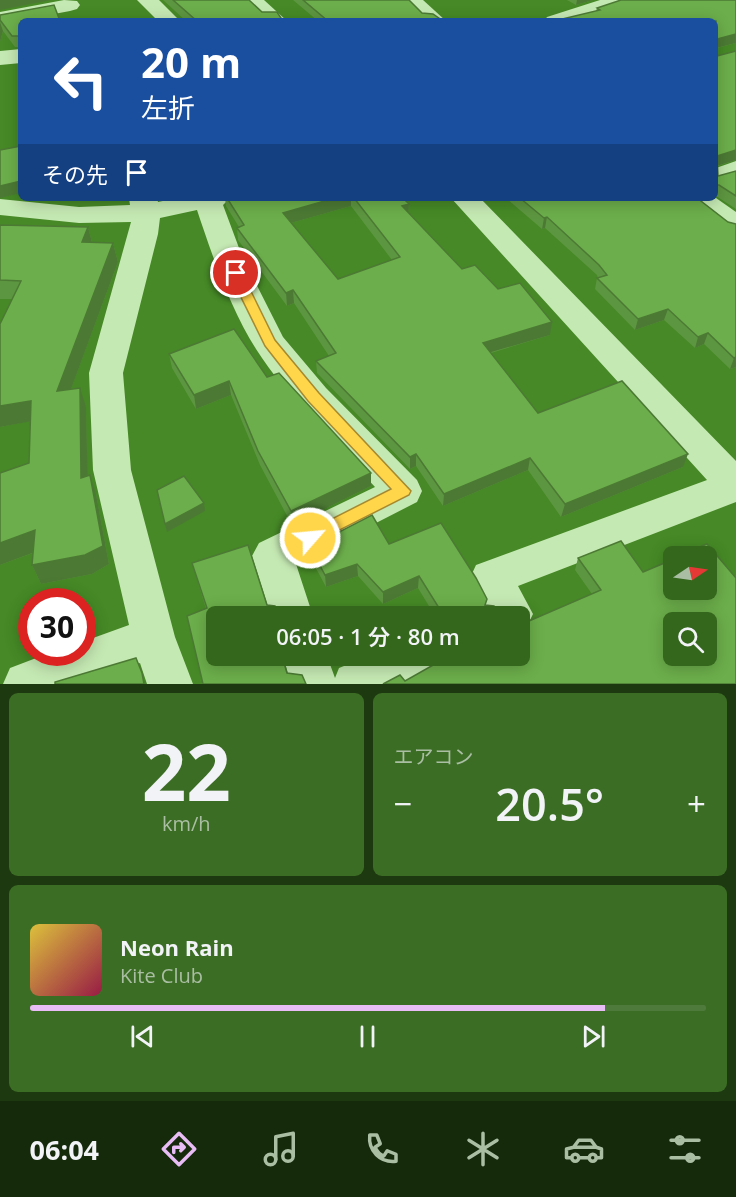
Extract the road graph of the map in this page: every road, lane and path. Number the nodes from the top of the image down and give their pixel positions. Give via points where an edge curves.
1 (147, 0) edge
2 (252, 0) edge
3 (410, 0) edge
4 (621, 0) edge
5 (70, 9) edge
6 (0, 18) edge
7 (167, 18) edge
8 (273, 18) edge
9 (432, 18) edge
10 (564, 18) edge
11 (18, 56) edge
12 (0, 58) edge
13 (736, 169) edge
14 (718, 176) edge
15 (189, 201) edge
16 (212, 201) edge
17 (468, 201) edge
18 (702, 201) edge
19 (145, 205) edge
20 (0, 207) edge
21 (736, 225) edge
22 (736, 485) edge
23 (289, 606) edge
24 (507, 606) edge
25 (153, 637) junction
26 (308, 666) edge
27 (396, 666) edge
28 (26, 684) edge
29 (170, 684) edge
30 (314, 684) edge
31 (355, 684) edge

1 - 7 street
2 - 8 street
3 - 9 street
4 - 10 street
5 - 6 street
11 - 12 street
13 - 14 street
15 - 19 street
16 - 23 street via 227,256 269,343 403,491 273,556
17 - 22 street
18 - 21 street
19 - 20 street via 79,215
19 - 25 street via 144,234 106,373 112,470
22 - 24 street via 491,578
25 - 28 street
25 - 29 street
26 - 30 street
27 - 31 street

